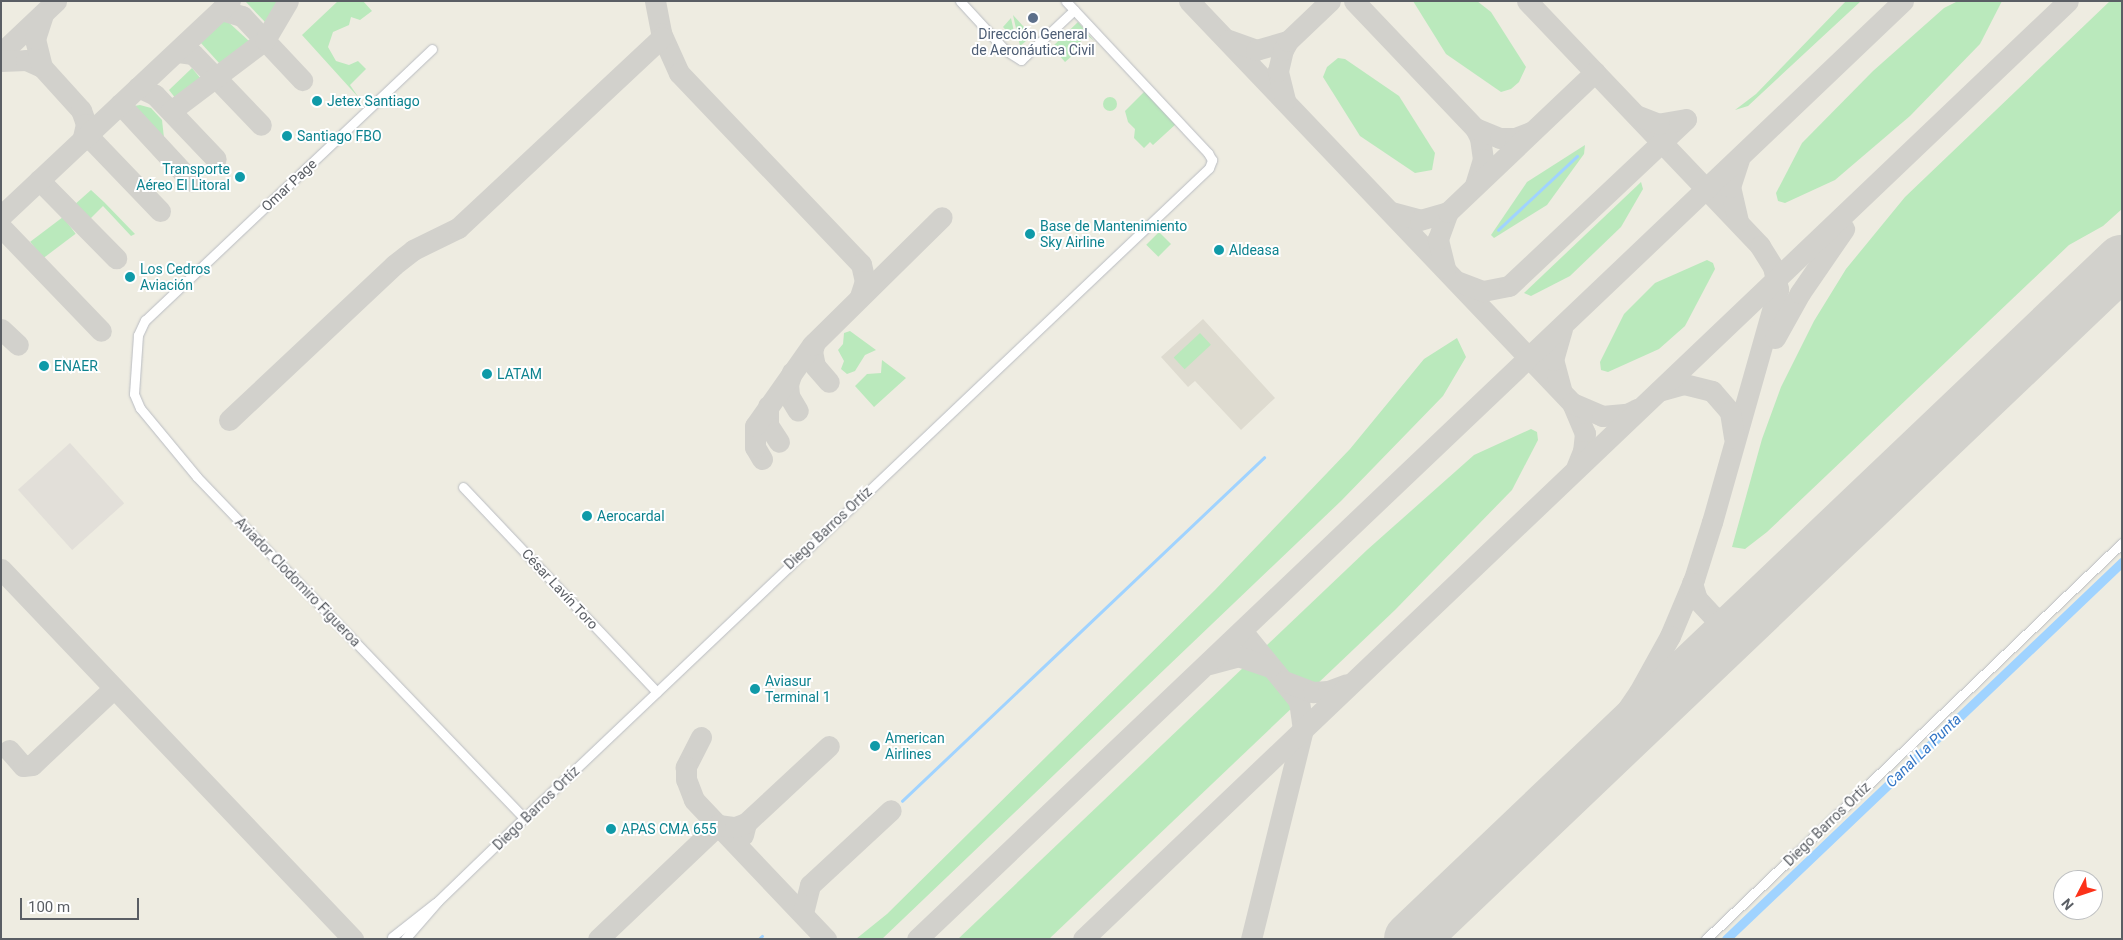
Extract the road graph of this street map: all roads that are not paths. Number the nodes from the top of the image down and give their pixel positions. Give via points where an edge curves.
1 (960, 1) edge
2 (1066, 1) edge
3 (1074, 10) junction
4 (432, 49) dead end
5 (145, 320) joint
6 (462, 487) dead end
7 (2122, 543) edge
8 (657, 692) junction
9 (524, 818) junction
10 (438, 901) junction
11 (392, 937) dead end
12 (405, 939) edge
13 (1706, 939) edge

1 - 3 street via 1005,50 1021,60
2 - 3 street
3 - 8 street, Diego Barros Ortíz via 1208,153 1212,160 1209,168
4 - 5 street, Omar Page
5 - 9 street, Aviador Clodomiro Figueroa via 138,335 134,376 134,394 140,408 196,477
6 - 8 street, César Lavín Toro
7 - 13 street, Diego Barros Ortíz
8 - 9 street, Diego Barros Ortíz
9 - 10 street, Diego Barros Ortíz
10 - 11 street, Diego Barros Ortíz
10 - 12 street, Diego Barros Ortíz

